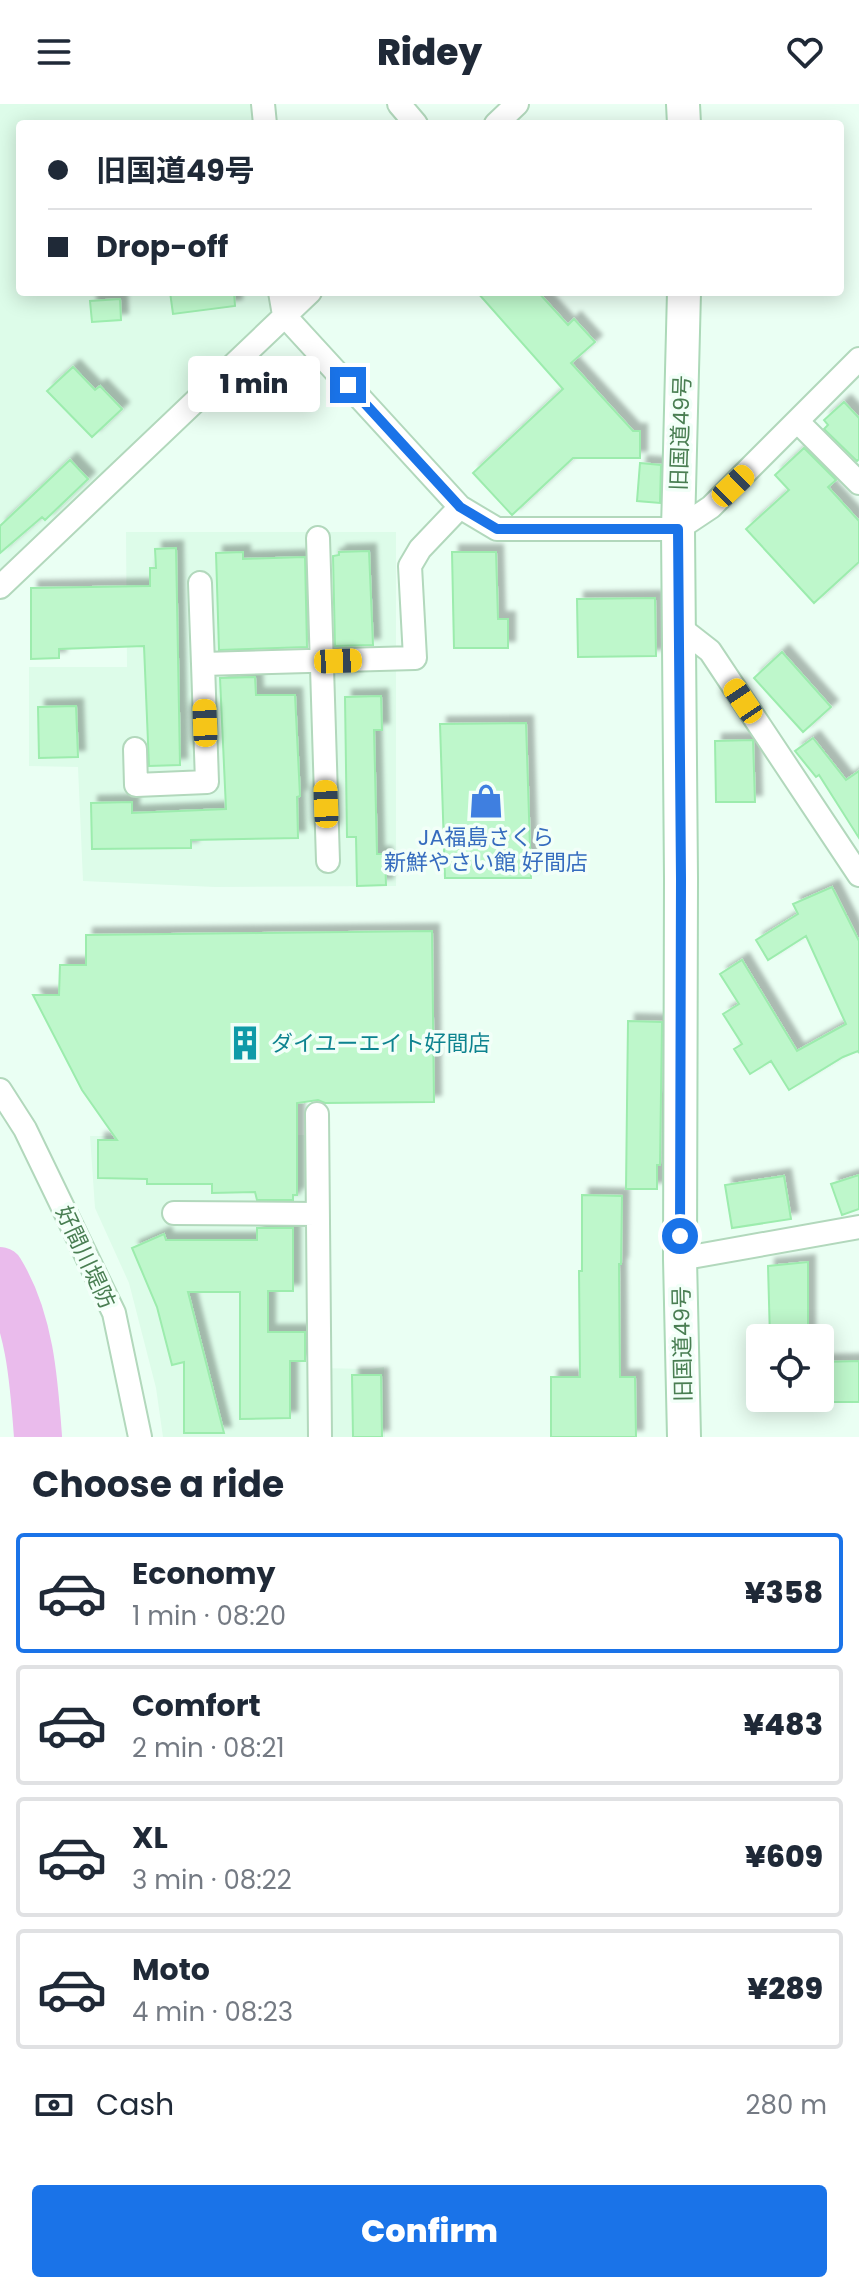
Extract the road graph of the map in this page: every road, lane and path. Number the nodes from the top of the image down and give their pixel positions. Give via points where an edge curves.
1 (399, 104) edge
2 (517, 104) edge
3 (413, 120) edge
4 (500, 120) edge
5 (281, 296) edge
6 (305, 296) edge
7 (684, 296) edge
8 (284, 315) junction
9 (859, 359) edge
10 (798, 422) junction
11 (859, 483) edge
12 (460, 507) junction
13 (678, 529) junction
14 (318, 538) dead end
15 (200, 583) dead end
16 (0, 587) edge
17 (678, 626) junction
18 (321, 661) junction
19 (203, 664) junction
20 (135, 749) dead end
21 (328, 861) dead end
22 (859, 875) edge
23 (0, 1090) edge
24 (317, 1114) dead end
25 (174, 1213) dead end
26 (317, 1214) junction
27 (859, 1227) edge
28 (680, 1259) junction
29 (140, 1437) edge
30 (320, 1437) edge
31 (684, 1437) edge

1 - 3 street
2 - 4 street
5 - 8 street
6 - 8 street
7 - 13 street, 旧国道49号
8 - 12 street
8 - 16 street
9 - 10 street
10 - 11 street
10 - 13 street via 711,507
12 - 13 street via 497,529
12 - 18 street via 410,566 415,658
13 - 17 street, 旧国道49号
14 - 18 street
15 - 19 street
17 - 22 street via 710,651
17 - 28 street, 旧国道49号
18 - 19 street
18 - 21 street
19 - 20 street via 207,782 136,785
23 - 29 street, 好間川堤防 via 25,1129 114,1313
24 - 26 street
25 - 26 street
26 - 30 street
27 - 28 street
28 - 31 street, 旧国道49号

